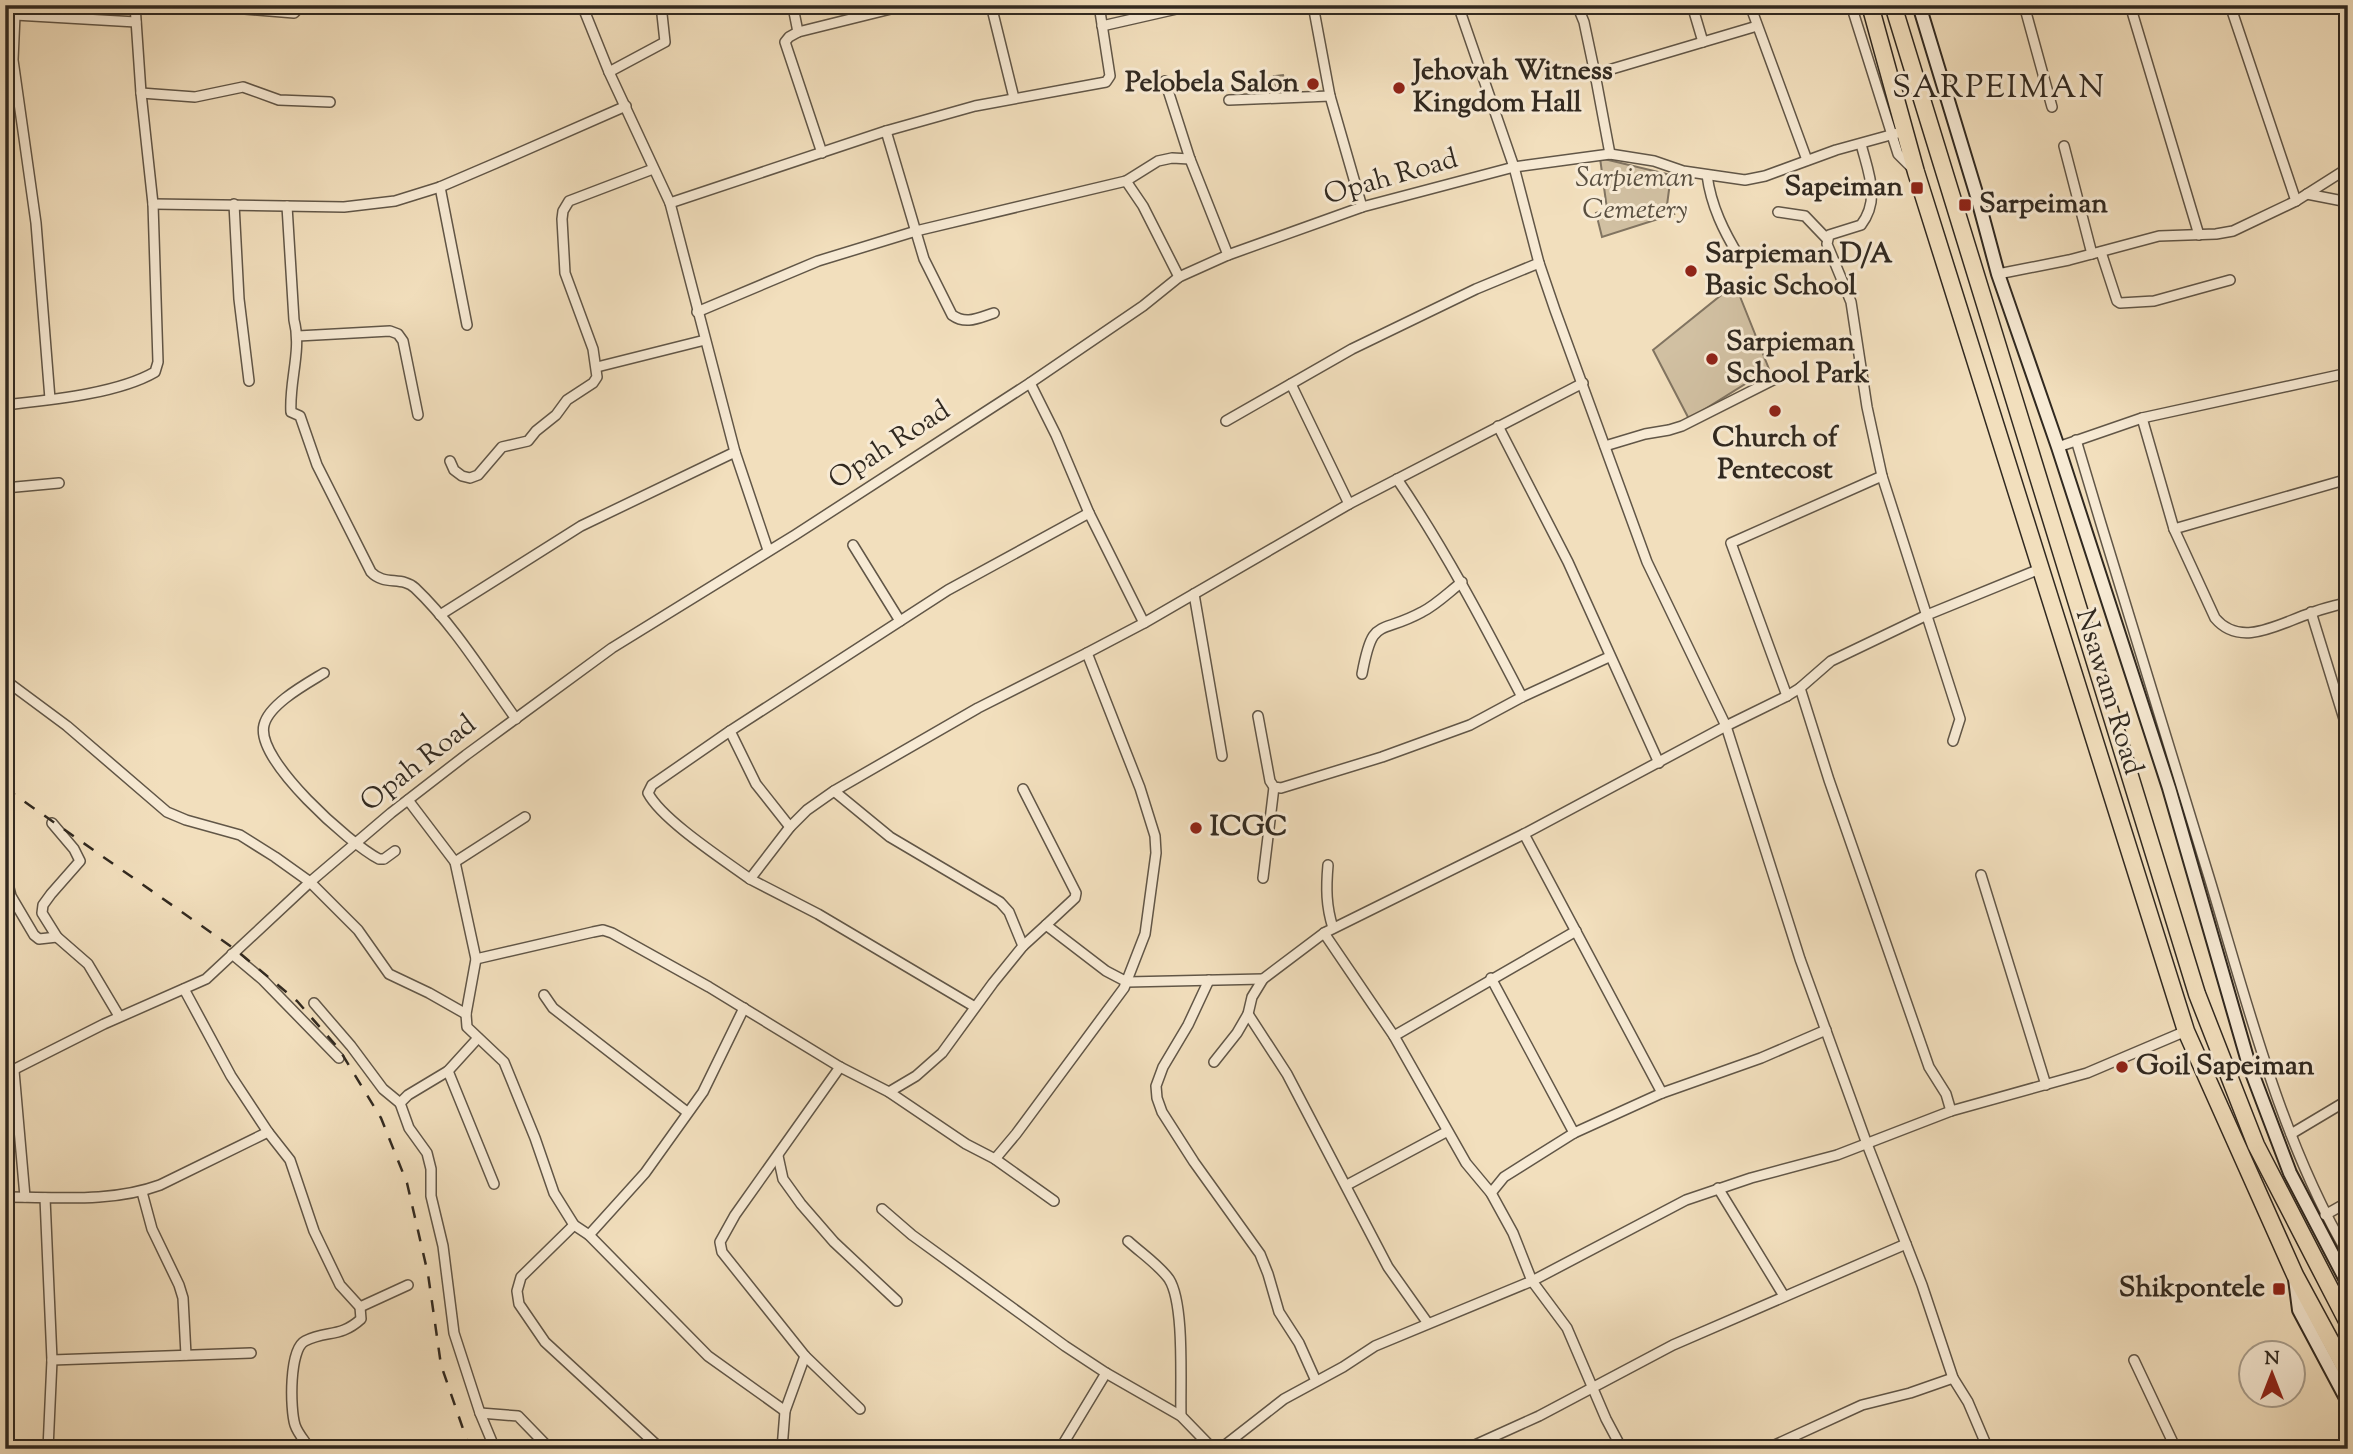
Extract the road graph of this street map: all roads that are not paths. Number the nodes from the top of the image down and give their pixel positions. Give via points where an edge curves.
1 (302, 5) edge
2 (582, 5) edge
3 (661, 5) edge
4 (788, 5) edge
5 (907, 5) edge
6 (991, 5) edge
7 (1099, 5) edge
8 (1194, 5) edge
9 (1313, 5) edge
10 (1458, 5) edge
11 (1577, 5) edge
12 (1692, 5) edge
13 (1750, 5) edge
14 (1851, 5) edge
15 (1870, 5) edge
16 (1893, 5) edge
17 (1919, 5) edge
18 (2024, 5) edge
19 (2130, 5) edge
20 (2230, 5) edge
21 (136, 6) edge
22 (11, 13) edge
23 (136, 22) junction
24 (1102, 26) junction
25 (1757, 26) junction
26 (798, 32) junction
27 (1703, 42) junction
28 (609, 72) junction
29 (1595, 74) junction
30 (1165, 81) dead end
31 (141, 93) junction
32 (1329, 96) junction
33 (1014, 98) junction
34 (1229, 100) dead end
35 (330, 102) dead end
36 (626, 106) junction
37 (2052, 107) dead end
38 (886, 131) junction
39 (1899, 133) junction
40 (1861, 144) junction
41 (2064, 146) dead end
42 (822, 153) junction
43 (1610, 154) junction
44 (1191, 159) junction
45 (1807, 160) junction
46 (1514, 167) junction
47 (2348, 168) edge
48 (653, 169) junction
49 (1707, 175) junction
50 (1126, 180) junction
51 (440, 187) junction
52 (2307, 194) junction
53 (2295, 201) junction
54 (2348, 202) edge
55 (670, 203) junction
56 (153, 204) junction
57 (234, 204) junction
58 (287, 206) junction
59 (1362, 207) junction
60 (1778, 212) dead end
61 (916, 231) junction
62 (2199, 235) junction
63 (1827, 239) junction
64 (2096, 253) junction
65 (1228, 255) junction
66 (1740, 258) dead end
67 (1539, 263) junction
68 (1998, 274) junction
69 (1179, 277) junction
70 (2230, 280) dead end
71 (698, 312) junction
72 (994, 313) dead end
73 (467, 326) dead end
74 (298, 336) junction
75 (705, 340) junction
76 (597, 367) junction
77 (2348, 373) edge
78 (1781, 376) dead end
79 (249, 381) dead end
80 (1030, 383) junction
81 (1583, 383) junction
82 (1291, 384) junction
83 (50, 399) junction
84 (5, 405) edge
85 (418, 415) dead end
86 (2142, 418) junction
87 (1226, 421) dead end
88 (1498, 426) junction
89 (2076, 440) junction
90 (1605, 446) junction
91 (2058, 446) junction
92 (735, 452) junction
93 (450, 461) dead end
94 (1882, 476) junction
95 (1397, 479) junction
96 (2348, 479) edge
97 (58, 483) dead end
98 (5, 488) edge
99 (1349, 504) junction
100 (1089, 513) junction
101 (2174, 529) junction
102 (853, 545) dead end
103 (768, 550) junction
104 (2042, 568) junction
105 (1462, 582) junction
106 (1195, 594) junction
107 (2348, 602) edge
108 (2311, 612) junction
109 (440, 615) junction
110 (1927, 615) junction
111 (900, 621) junction
112 (1144, 623) junction
113 (1087, 653) junction
114 (1609, 657) junction
115 (324, 673) dead end
116 (1362, 674) dead end
117 (5, 680) edge
118 (1800, 688) junction
119 (1787, 696) junction
120 (1522, 697) junction
121 (1258, 716) dead end
122 (516, 719) junction
123 (1726, 726) junction
124 (730, 731) junction
125 (2348, 732) edge
126 (1953, 741) dead end
127 (1222, 756) dead end
128 (1660, 763) junction
129 (1274, 787) junction
130 (1023, 789) dead end
131 (834, 791) junction
132 (408, 800) junction
133 (525, 817) dead end
134 (52, 823) dead end
135 (790, 827) junction
136 (1524, 834) junction
137 (355, 842) junction
138 (394, 851) dead end
139 (455, 862) junction
140 (1328, 865) dead end
141 (5, 872) edge
142 (1981, 875) dead end
143 (750, 878) junction
144 (1263, 878) dead end
145 (310, 882) junction
146 (1046, 925) junction
147 (1329, 930) junction
148 (1576, 931) junction
149 (57, 937) junction
150 (1023, 946) junction
151 (232, 954) junction
152 (476, 959) junction
153 (1491, 978) junction
154 (1263, 979) junction
155 (1209, 980) junction
156 (1127, 982) junction
157 (184, 989) junction
158 (544, 995) dead end
159 (314, 1003) dead end
160 (975, 1006) junction
161 (744, 1008) junction
162 (466, 1014) junction
163 (1248, 1014) junction
164 (119, 1016) junction
165 (1826, 1030) junction
166 (2186, 1031) junction
167 (1394, 1036) junction
168 (478, 1038) junction
169 (339, 1059) dead end
170 (1214, 1062) dead end
171 (840, 1068) junction
172 (449, 1071) junction
173 (9, 1072) edge
174 (2046, 1085) junction
175 (889, 1092) junction
176 (1662, 1093) junction
177 (2348, 1100) edge
178 (400, 1103) junction
179 (1951, 1111) junction
180 (687, 1112) junction
181 (268, 1132) junction
182 (1446, 1132) junction
183 (1574, 1133) junction
184 (2291, 1134) junction
185 (1867, 1144) junction
186 (778, 1156) junction
187 (995, 1159) junction
188 (494, 1184) dead end
189 (1347, 1185) junction
190 (1718, 1188) junction
191 (142, 1192) junction
192 (1491, 1193) junction
193 (5, 1197) edge
194 (24, 1197) junction
195 (45, 1198) junction
196 (1054, 1201) dead end
197 (2348, 1202) edge
198 (882, 1209) dead end
199 (2325, 1215) junction
200 (574, 1225) junction
201 (589, 1235) junction
202 (1128, 1241) dead end
203 (1906, 1244) junction
204 (2348, 1254) edge
205 (2295, 1275) junction
206 (1532, 1280) junction
207 (408, 1284) dead end
208 (2348, 1284) edge
209 (1784, 1296) junction
210 (897, 1300) dead end
211 (360, 1307) junction
212 (1427, 1322) junction
213 (2348, 1323) edge
214 (251, 1353) dead end
215 (186, 1355) junction
216 (805, 1356) junction
217 (52, 1360) junction
218 (2134, 1360) dead end
219 (1105, 1373) junction
220 (2348, 1373) edge
221 (1954, 1378) junction
222 (1316, 1381) junction
223 (1593, 1388) junction
224 (2348, 1402) edge
225 (860, 1409) dead end
226 (785, 1411) junction
227 (480, 1413) junction
228 (1181, 1416) junction
229 (1778, 1447) edge
230 (48, 1449) edge
231 (310, 1449) edge
232 (495, 1449) edge
233 (551, 1449) edge
234 (660, 1449) edge
235 (782, 1449) edge
236 (1060, 1449) edge
237 (1213, 1449) edge
238 (1220, 1449) edge
239 (1466, 1449) edge
240 (1622, 1449) edge
241 (1766, 1449) edge
242 (1988, 1449) edge
243 (2176, 1449) edge

1 - 21 street via 294,13
2 - 28 street
3 - 28 street via 665,42
4 - 26 street
5 - 26 street
6 - 33 street
7 - 24 street
8 - 24 street
9 - 32 street
10 - 46 street
11 - 29 street
12 - 27 street
13 - 25 street
14 - 39 street
15 - 39 highway, Nsawam Road
16 - 213 highway, Nsawam Road via 2196,994 2256,1145
17 - 68 main road
18 - 37 street
19 - 62 street
20 - 53 street
21 - 23 street
22 - 23 street
22 - 83 street via 13,60 36,223
23 - 31 street
24 - 33 street via 1110,76 1106,82
25 - 27 street
25 - 45 street
26 - 42 street via 785,42
27 - 29 street
28 - 36 street
29 - 43 street
30 - 44 street
31 - 35 street via 195,97 243,87 279,100
31 - 56 street
32 - 34 street
32 - 59 street
33 - 38 street
36 - 48 street
36 - 51 street
38 - 42 street
38 - 61 street
39 - 40 street, Opah Road
39 - 104 highway, Nsawam Road via 1916,172
40 - 45 street, Opah Road
40 - 63 street via 1874,194 1871,208 1861,225
41 - 64 street
42 - 55 street
43 - 46 street, Opah Road
43 - 49 street, Opah Road
44 - 50 street via 1158,162
44 - 65 street
45 - 49 street, Opah Road via 1745,180
46 - 59 street, Opah Road
46 - 67 street
47 - 52 street
48 - 55 street
48 - 76 street via 569,201 563,211 565,273
49 - 66 street via 1715,212
50 - 61 street
50 - 69 street
51 - 58 street via 395,201 344,207
51 - 73 street
52 - 53 street
52 - 54 street
53 - 62 street via 2233,231
55 - 71 street
56 - 57 street
56 - 83 street via 155,372 144,379
57 - 58 street
57 - 79 street
58 - 74 street
59 - 65 street, Opah Road
60 - 63 street via 1805,216
61 - 71 street via 818,261
61 - 72 street via 924,259 952,314 968,321
62 - 64 street via 2159,236
63 - 94 street via 1851,302
64 - 68 street
64 - 70 street via 2120,303 2154,301
65 - 69 street, Opah Road
67 - 81 street
67 - 82 street via 1412,319
68 - 91 main road
69 - 80 street, Opah Road
71 - 75 street
74 - 85 street via 398,334
74 - 109 street via 291,412 300,416 323,477 371,572 383,581 413,586
75 - 76 street
75 - 92 street
76 - 93 street via 593,383 567,400 528,441 502,447 478,475 462,476
77 - 86 street
78 - 90 street via 1682,426
80 - 100 street
80 - 103 street, Opah Road
81 - 88 street
81 - 90 street
82 - 87 street
82 - 99 street
83 - 84 street
86 - 89 street
86 - 101 street
88 - 95 street
88 - 114 street via 1568,562
89 - 91 street
89 - 184 street via 2251,1017
90 - 123 street via 1647,562
91 - 208 main road via 2169,788 2249,1065 2290,1173
92 - 103 street
92 - 109 street via 581,526
94 - 110 street
94 - 119 street via 1731,543
95 - 99 street
95 - 105 street
96 - 101 street
97 - 98 street
99 - 106 street
100 - 111 street
100 - 112 street
101 - 108 street via 2223,627 2238,633 2269,630
102 - 111 street
103 - 122 street, Opah Road via 612,648
104 - 110 street
104 - 166 highway, Nsawam Road
105 - 116 street via 1422,612 1379,629 1368,646
105 - 120 street
106 - 112 street
106 - 127 street
107 - 108 street
108 - 125 street
109 - 122 street
110 - 118 street via 1830,661
110 - 126 street via 1959,719
111 - 124 street
112 - 113 street
113 - 131 street via 978,708
113 - 156 street via 1155,836 1145,934
114 - 120 street
114 - 128 street
115 - 137 street via 272,711 263,730 268,749 302,794
117 - 145 street via 167,812 240,835
118 - 119 street
118 - 179 street via 1929,1067
119 - 123 street
120 - 129 street via 1470,724 1407,747
121 - 129 street
122 - 132 street, Opah Road
123 - 128 street
123 - 165 street
124 - 135 street via 756,785
124 - 143 street via 652,785 648,793 652,802 698,841
128 - 136 street
129 - 144 street
130 - 146 street via 1076,893
131 - 135 street
131 - 150 street via 890,837 1000,902
132 - 137 street, Opah Road
132 - 139 street
133 - 139 street
134 - 149 street via 80,861 41,908
135 - 143 street
136 - 147 street
136 - 148 street
137 - 138 street via 379,859
137 - 145 street, Opah Road
139 - 152 street
140 - 147 street
141 - 149 street via 11,896 34,935 39,939
142 - 174 street
143 - 160 street
145 - 151 street, Opah Road
145 - 162 street via 358,930 389,974
146 - 150 street
146 - 156 street
147 - 154 street
147 - 167 street
148 - 153 street
148 - 176 street
149 - 164 street via 88,964
150 - 160 street
151 - 157 street, Opah Road via 206,979
151 - 169 street
152 - 161 street via 603,930
152 - 162 street
153 - 167 street
153 - 183 street
154 - 155 street
154 - 163 street
155 - 156 street
155 - 222 street via 1163,1067 1157,1098 1194,1162 1260,1254 1279,1312
156 - 187 street
157 - 164 street, Opah Road
157 - 181 street via 231,1076
158 - 180 street via 553,1008
159 - 178 street via 383,1089
160 - 175 street via 942,1053
161 - 171 street
161 - 180 street via 703,1092
162 - 168 street via 467,1027
163 - 170 street
163 - 189 street via 1287,1074
164 - 173 street, Opah Road
165 - 176 street
165 - 185 street
166 - 174 street via 2087,1073
166 - 205 highway, Nsawam Road
167 - 182 street
168 - 172 street
168 - 200 street via 504,1062 554,1193
171 - 175 street
171 - 186 street
172 - 178 street
172 - 188 street
173 - 194 street
174 - 179 street
175 - 187 street
176 - 183 street
177 - 184 street
178 - 227 street via 431,1169 431,1196 443,1246 451,1319
179 - 185 street
180 - 201 street via 645,1173
181 - 191 street
181 - 211 street via 290,1160 314,1231 340,1285
182 - 189 street
182 - 192 street
183 - 192 street via 1504,1177
184 - 199 street
185 - 190 street
185 - 203 street
186 - 210 street via 783,1179 800,1204
186 - 216 street via 720,1242 722,1252
187 - 196 street
189 - 212 street via 1388,1267
190 - 206 street
190 - 209 street
191 - 195 street
191 - 215 street via 152,1229 180,1284
192 - 206 street
193 - 194 street
194 - 195 street
195 - 217 street
197 - 199 street
198 - 219 street
199 - 204 street
200 - 201 street
200 - 234 street via 521,1278 519,1304 545,1342
201 - 226 street via 708,1356
202 - 228 street via 1168,1277 1173,1289 1178,1312
203 - 209 street
203 - 221 street
205 - 220 highway, Nsawam Road
205 - 224 main road via 2299,1310
206 - 212 street
206 - 223 street via 1567,1328
207 - 211 street
209 - 223 street via 1673,1345
211 - 231 street via 362,1319 350,1330 304,1341 298,1348 291,1385 294,1422
212 - 222 street
214 - 215 street
215 - 217 street
216 - 225 street
216 - 226 street
217 - 230 street
218 - 243 street
219 - 228 street
219 - 236 street
221 - 229 street via 1862,1405
221 - 242 street
222 - 238 street via 1284,1399
223 - 239 street
223 - 240 street
226 - 235 street
227 - 232 street
227 - 233 street via 518,1416
228 - 237 street
229 - 241 street

